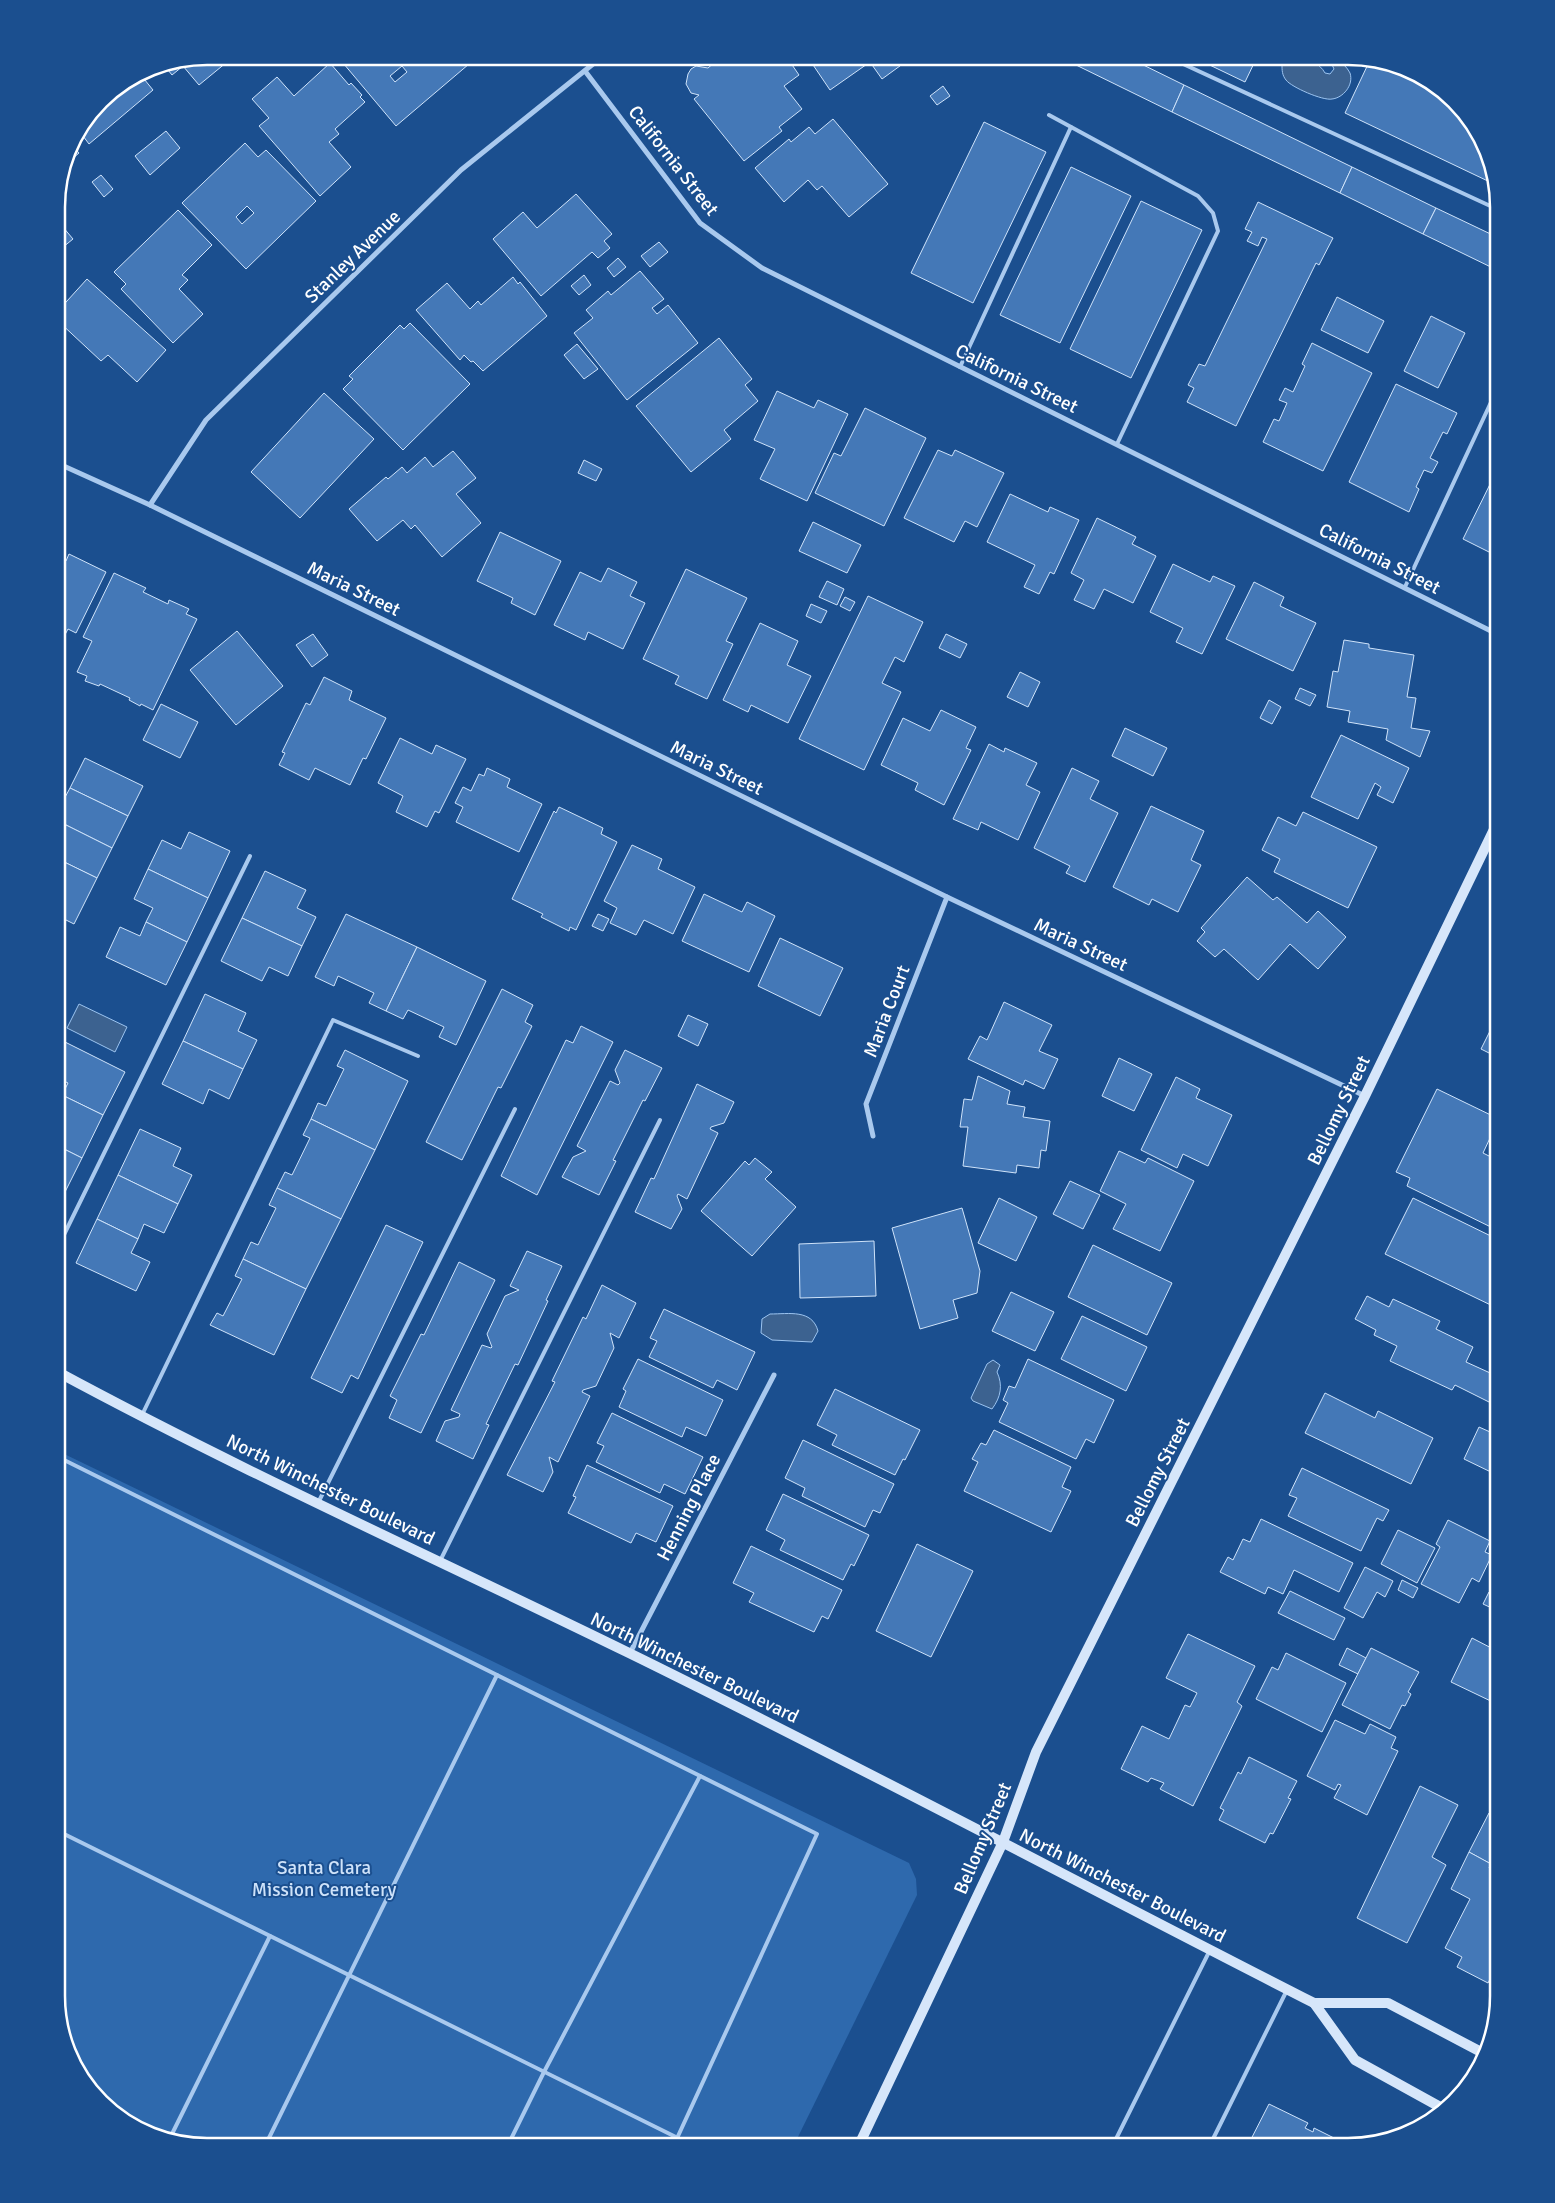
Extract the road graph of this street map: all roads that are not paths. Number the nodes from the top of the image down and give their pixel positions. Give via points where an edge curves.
1 (592, 65) edge
2 (1187, 65) edge
3 (585, 71) junction
4 (1049, 115) dead end
5 (1071, 127) junction
6 (1490, 206) edge
7 (960, 367) junction
8 (1490, 404) edge
9 (1117, 444) junction
10 (65, 467) edge
11 (150, 505) junction
12 (1404, 587) junction
13 (1490, 630) edge
14 (1490, 837) edge
15 (250, 856) dead end
16 (947, 897) junction
17 (418, 1056) dead end
18 (1365, 1096) junction
19 (515, 1109) dead end
20 (660, 1120) dead end
21 (873, 1136) dead end
22 (65, 1233) edge
23 (774, 1375) dead end
24 (65, 1376) edge
25 (141, 1417) junction
26 (65, 1460) edge
27 (318, 1503) junction
28 (440, 1561) junction
29 (630, 1653) junction
30 (497, 1675) junction
31 (700, 1776) junction
32 (65, 1834) edge
33 (1003, 1842) junction
34 (270, 1936) junction
35 (1210, 1950) junction
36 (348, 1975) junction
37 (1288, 1989) junction
38 (1314, 2002) junction
39 (1479, 2051) edge
40 (544, 2072) junction
41 (1438, 2106) edge
42 (173, 2133) edge
43 (269, 2138) edge
44 (511, 2138) edge
45 (678, 2138) joint
46 (862, 2138) edge
47 (1116, 2138) edge
48 (1214, 2138) edge

1 - 3 street, Stanley Avenue
2 - 6 lane
3 - 7 street, California Street via 700,223 762,268
3 - 11 street, Stanley Avenue via 461,170 206,420
4 - 5 lane
5 - 7 lane
5 - 9 lane via 1198,196 1213,213 1218,231
7 - 9 street, California Street
8 - 12 lane
9 - 12 street, California Street
10 - 11 street, Maria Street
11 - 16 street, Maria Street
12 - 13 street, California Street
14 - 18 main road, Bellomy Street
15 - 22 lane
16 - 18 street, Maria Street
16 - 21 street, Maria Court via 866,1104
17 - 25 lane via 332,1020
18 - 33 main road, Bellomy Street via 1036,1752
19 - 27 lane
20 - 28 lane
23 - 29 street, Henning Place
24 - 25 main road, North Winchester Boulevard
25 - 27 main road, North Winchester Boulevard
26 - 30 lane
27 - 28 main road, North Winchester Boulevard
28 - 29 main road, North Winchester Boulevard
29 - 33 main road, North Winchester Boulevard
30 - 31 lane
30 - 36 lane
31 - 40 lane
31 - 45 lane via 817,1834
32 - 34 lane
33 - 35 main road, North Winchester Boulevard
33 - 46 main road, Bellomy Street
34 - 36 lane
34 - 42 lane
35 - 37 main road, North Winchester Boulevard
35 - 47 lane
36 - 40 lane
36 - 43 lane
37 - 38 main road, North Winchester Boulevard
37 - 48 lane
38 - 39 main road, North Winchester Boulevard via 1388,2003
38 - 41 main road, North Winchester Boulevard via 1355,2060
40 - 44 lane
40 - 45 lane

